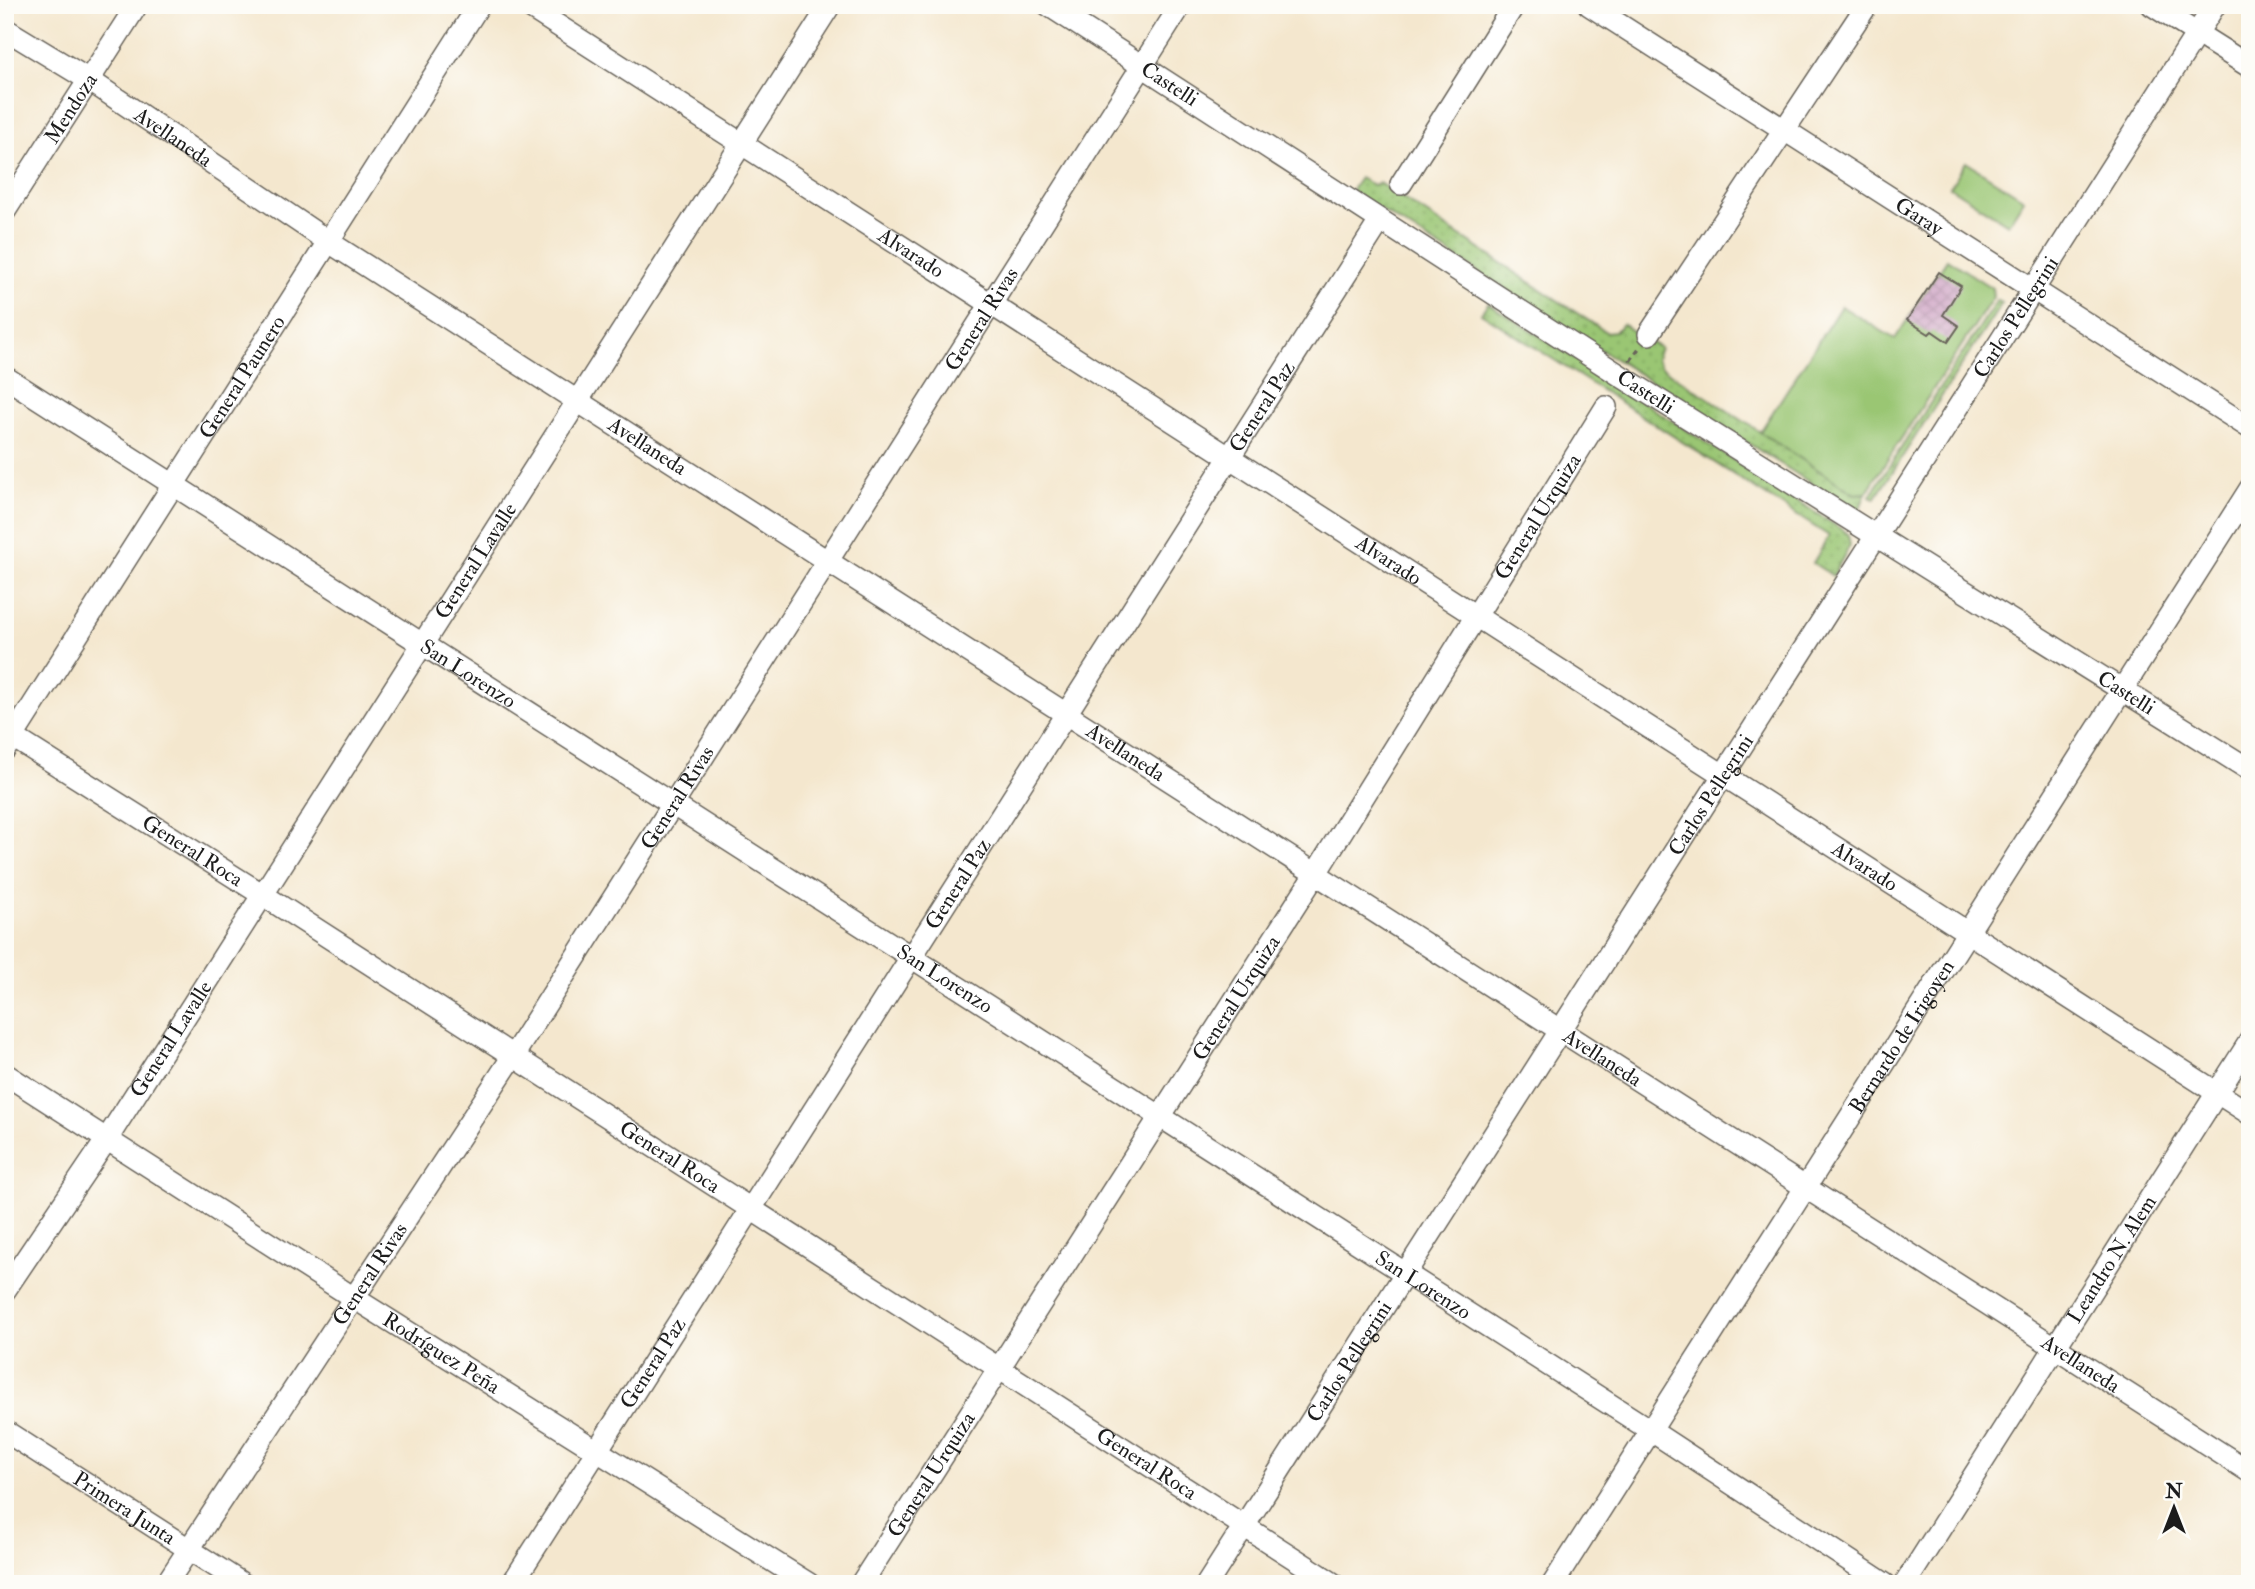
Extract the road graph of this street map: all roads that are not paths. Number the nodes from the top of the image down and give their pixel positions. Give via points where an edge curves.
1 (136, 5) edge
2 (479, 5) edge
3 (526, 5) edge
4 (830, 5) edge
5 (1048, 5) edge
6 (1181, 5) edge
7 (1514, 5) edge
8 (1589, 5) edge
9 (1867, 5) edge
10 (2152, 5) edge
11 (2216, 5) edge
12 (5, 29) edge
13 (2197, 34) junction
14 (1142, 67) junction
15 (2250, 67) edge
16 (89, 80) junction
17 (1784, 130) junction
18 (741, 144) junction
19 (1401, 184) dead end
20 (5, 211) edge
21 (1380, 221) junction
22 (329, 242) junction
23 (2034, 289) junction
24 (992, 304) junction
25 (1649, 334) road end
26 (5, 377) edge
27 (577, 399) junction
28 (1606, 407) dead end
29 (2250, 428) edge
30 (1230, 458) junction
31 (173, 485) junction
32 (2250, 489) edge
33 (1876, 538) junction
34 (828, 561) junction
35 (1475, 617) junction
36 (421, 645) junction
37 (2123, 689) junction
38 (1066, 714) junction
39 (8, 739) edge
40 (2250, 770) edge
41 (1723, 775) junction
42 (673, 804) junction
43 (1316, 873) junction
44 (263, 895) junction
45 (1967, 932) junction
46 (911, 957) junction
47 (1560, 1030) junction
48 (2250, 1041) edge
49 (513, 1056) junction
50 (5, 1073) edge
51 (2217, 1093) junction
52 (2250, 1114) edge
53 (1160, 1117) junction
54 (107, 1139) junction
55 (1805, 1187) junction
56 (750, 1210) junction
57 (1405, 1273) junction
58 (5, 1290) edge
59 (354, 1298) junction
60 (2056, 1348) junction
61 (999, 1369) junction
62 (1650, 1430) junction
63 (5, 1431) edge
64 (598, 1450) junction
65 (2250, 1472) edge
66 (1243, 1526) junction
67 (188, 1549) junction
68 (166, 1584) edge
69 (243, 1584) edge
70 (512, 1584) edge
71 (808, 1584) edge
72 (861, 1584) edge
73 (1207, 1584) edge
74 (1334, 1584) edge
75 (1553, 1584) edge
76 (1885, 1584) edge
77 (1905, 1584) edge

1 - 16 street, Mendoza
2 - 22 street, General Paunero
3 - 18 street, Alvarado
4 - 18 street, General Lavalle
5 - 14 street, Castelli
6 - 14 street, General Rivas
7 - 19 street
8 - 17 street, Garay
9 - 17 street
10 - 13 street
11 - 13 street, Carlos Pellegrini
12 - 16 street, Avellaneda
13 - 15 street
13 - 23 street, Carlos Pellegrini
14 - 21 street, Castelli
14 - 24 street, General Rivas
16 - 20 street, Mendoza
16 - 22 street, Avellaneda
17 - 23 street, Garay
17 - 25 street
18 - 24 street, Alvarado
18 - 27 street, General Lavalle
21 - 30 street, General Paz
21 - 33 street, Castelli
22 - 27 street, Avellaneda
22 - 31 street, General Paunero
23 - 29 street, Garay
23 - 33 street, Carlos Pellegrini
24 - 30 street, Alvarado
24 - 34 street, General Rivas
26 - 31 street, San Lorenzo
27 - 34 street, Avellaneda
27 - 36 street, General Lavalle
28 - 35 street, General Urquiza
30 - 35 street, Alvarado
30 - 38 street, General Paz
31 - 36 street, San Lorenzo
31 - 39 street, General Paunero
32 - 37 street, Bernardo de Irigoyen
33 - 37 street, Castelli
33 - 41 street, Carlos Pellegrini
34 - 38 street, Avellaneda
34 - 42 street, General Rivas
35 - 41 street, Alvarado
35 - 43 street, General Urquiza
36 - 42 street, San Lorenzo
36 - 44 street, General Lavalle
37 - 40 street, Castelli
37 - 45 street, Bernardo de Irigoyen
38 - 43 street, Avellaneda
38 - 46 street, General Paz
39 - 44 street, General Roca
41 - 45 street, Alvarado
41 - 47 street, Carlos Pellegrini
42 - 46 street, San Lorenzo
42 - 49 street, General Rivas
43 - 47 street, Avellaneda
43 - 53 street, General Urquiza
44 - 49 street, General Roca
44 - 54 street, General Lavalle
45 - 51 street, Alvarado
45 - 55 street, Bernardo de Irigoyen
46 - 53 street, San Lorenzo
46 - 56 street, General Paz
47 - 55 street, Avellaneda
47 - 57 street, Carlos Pellegrini
48 - 51 street, Leandro N. Alem
49 - 56 street, General Roca
49 - 59 street, General Rivas
50 - 54 street, Rodríguez Peña
51 - 52 street, Alvarado
51 - 60 street, Leandro N. Alem
53 - 57 street, San Lorenzo
53 - 61 street, General Urquiza
54 - 58 street, General Lavalle
54 - 59 street, Rodríguez Peña
55 - 60 street, Avellaneda
55 - 62 street, Bernardo de Irigoyen
56 - 61 street, General Roca
56 - 64 street, General Paz
57 - 62 street, San Lorenzo
57 - 66 street, Carlos Pellegrini
59 - 64 street, Rodríguez Peña
59 - 67 street, General Rivas
60 - 65 street, Avellaneda
60 - 77 street, Leandro N. Alem
61 - 66 street, General Roca
61 - 72 street, General Urquiza
62 - 75 street, Bernardo de Irigoyen
62 - 76 street, San Lorenzo
63 - 67 street, Primera Junta
64 - 70 street, General Paz
64 - 71 street, Rodríguez Peña
66 - 73 street, Carlos Pellegrini
66 - 74 street, General Roca
67 - 68 street, General Rivas
67 - 69 street, Primera Junta

